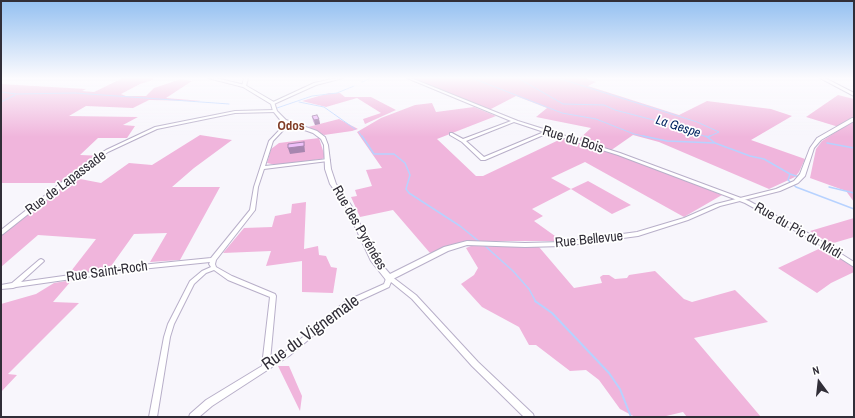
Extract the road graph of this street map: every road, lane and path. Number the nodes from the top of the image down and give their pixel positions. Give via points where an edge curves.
1 (264, 98) edge
2 (285, 98) edge
3 (456, 98) edge
4 (273, 103) junction
5 (275, 111) junction
6 (854, 118) edge
7 (514, 121) junction
8 (289, 122) junction
9 (547, 132) junction
10 (451, 134) dead end
11 (463, 141) junction
12 (328, 160) junction
13 (263, 168) junction
14 (740, 200) junction
15 (1, 233) edge
16 (213, 260) junction
17 (41, 261) dead end
18 (854, 265) edge
19 (214, 268) junction
20 (389, 278) junction
21 (13, 286) junction
22 (1, 288) edge
23 (266, 366) junction
24 (153, 417) edge
25 (193, 417) edge
26 (530, 417) edge

1 - 4 street
2 - 4 street
3 - 7 street, Rue du Bois
4 - 5 street
5 - 8 street, Rue des Pyrénées via 278,116
5 - 15 street, Rue de Lapassade via 235,112 156,128 107,151 92,161
6 - 14 street, Rue Bellevue via 815,144 803,174 797,181 790,186
7 - 9 street, Rue du Bois
7 - 11 street
8 - 12 street, Rue des Pyrénées via 324,138
8 - 13 street via 271,141
9 - 11 street via 483,159
9 - 14 street, Rue du Bois via 619,154
10 - 11 street
12 - 13 street
12 - 20 street, Rue des Pyrénées via 333,184 348,205 373,259
13 - 16 street via 252,210
14 - 18 street, Rue du Pic du Midi via 811,237
14 - 20 street, Rue Bellevue via 718,204 686,219 638,234 563,244 474,243 446,249
16 - 19 street
16 - 21 street, Rue Saint-Roch via 141,267
17 - 21 street
19 - 23 street via 230,278 272,296
19 - 24 street via 192,282 171,324
20 - 23 street, Rue du Vignemale via 387,285 348,303 287,354
20 - 26 street, Rue des Pyrénées via 414,297 475,364
21 - 22 street, Rue Saint-Roch
23 - 25 street, Rue du Vignemale via 209,403

